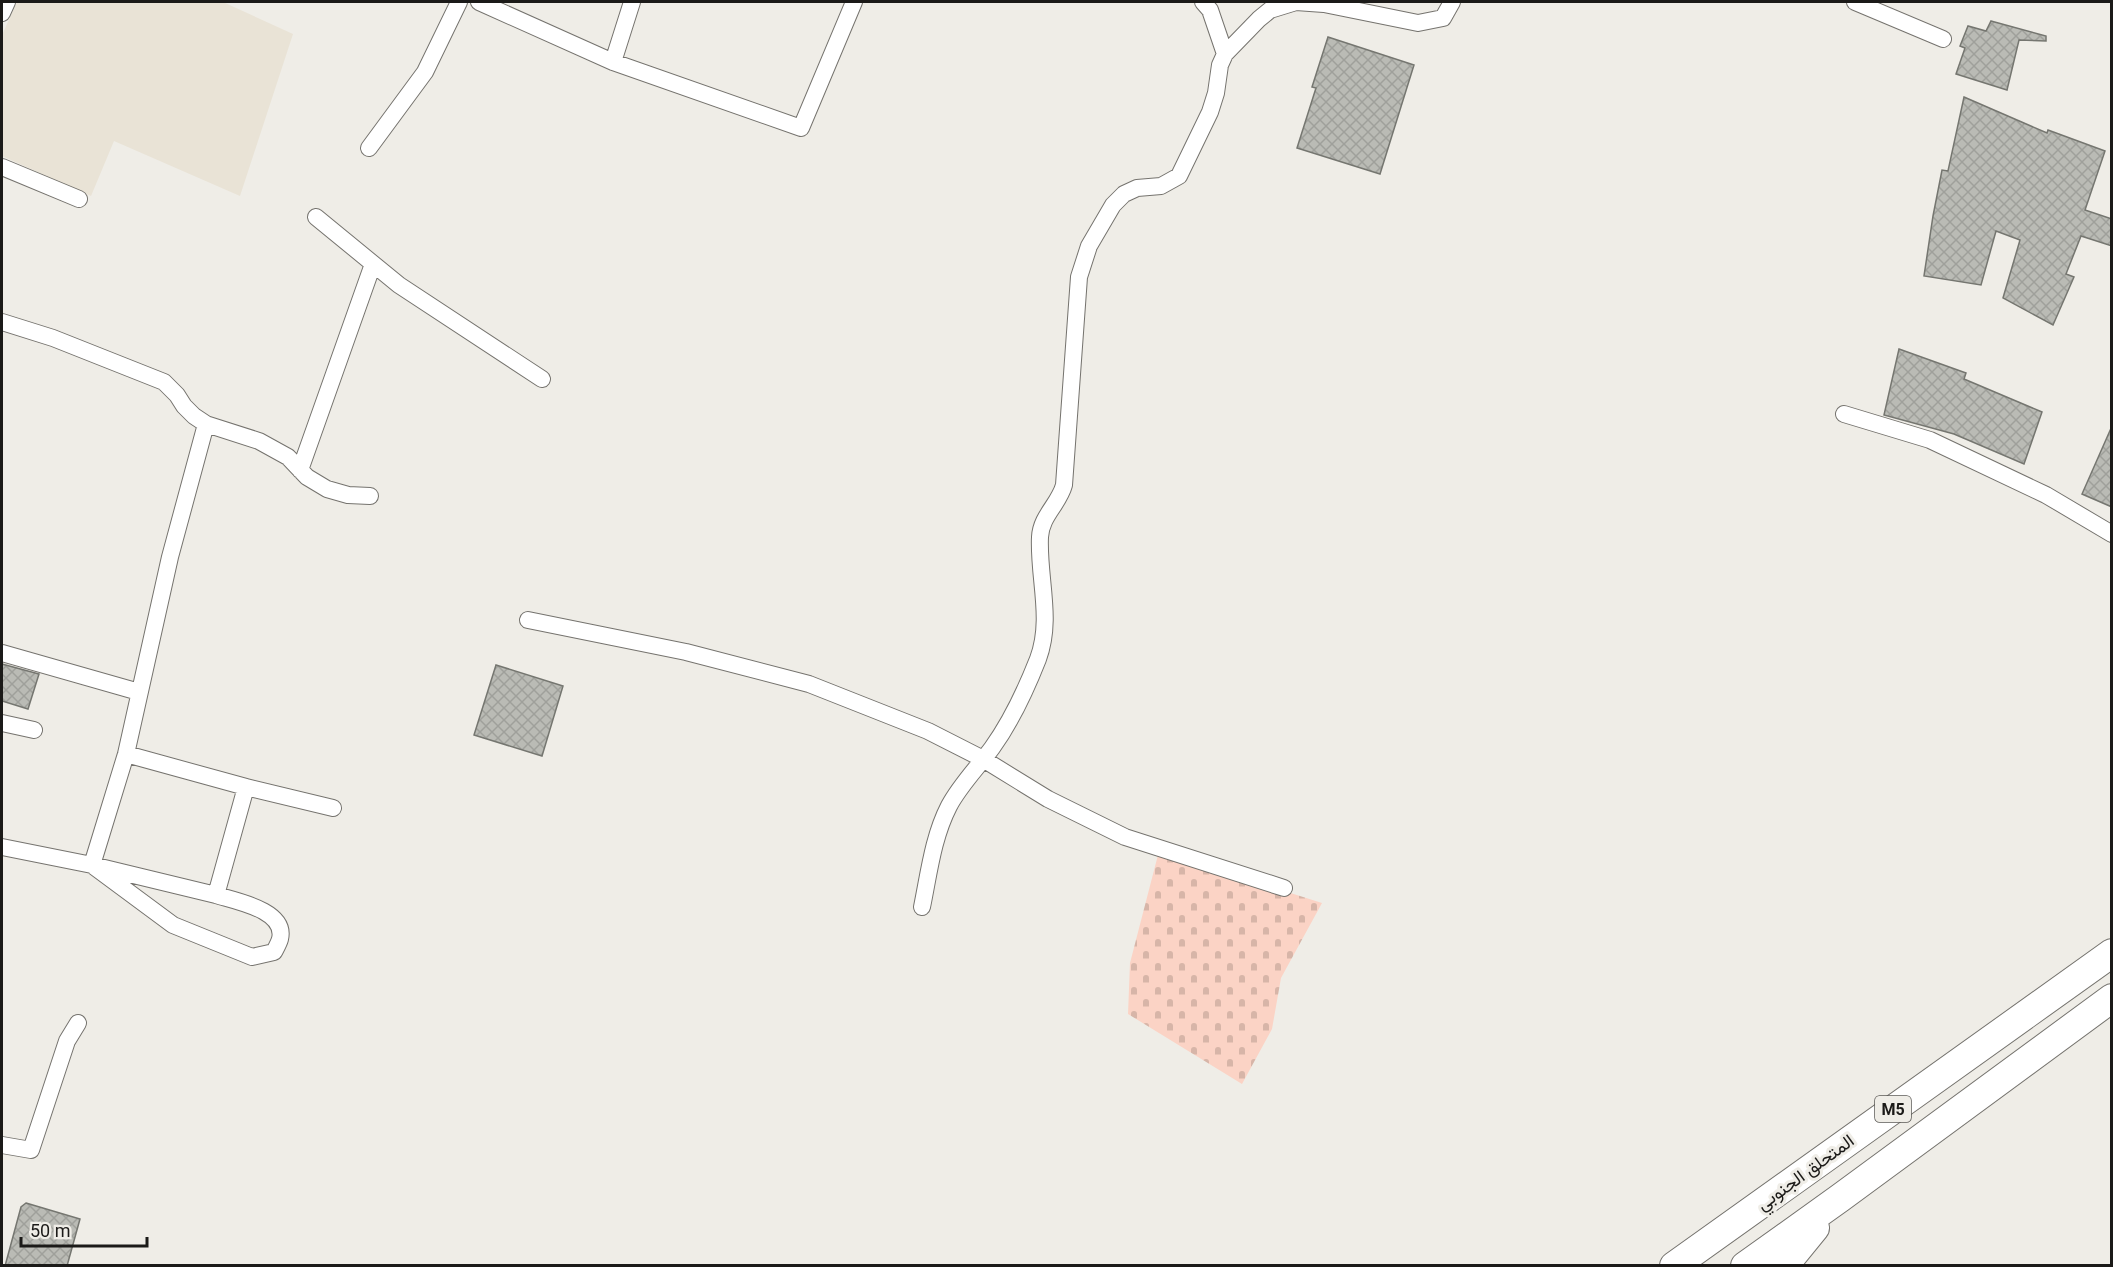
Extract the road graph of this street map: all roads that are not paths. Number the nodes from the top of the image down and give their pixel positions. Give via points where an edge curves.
1 (7, 2) edge
2 (459, 2) edge
3 (479, 2) edge
4 (632, 2) edge
5 (854, 2) edge
6 (1203, 2) edge
7 (1452, 2) edge
8 (1855, 2) edge
9 (2, 14) edge
10 (1943, 39) dead end
11 (1225, 54) junction
12 (613, 62) junction
13 (369, 148) dead end
14 (2, 167) edge
15 (79, 199) dead end
16 (316, 217) dead end
17 (373, 264) junction
18 (2, 322) edge
19 (542, 379) dead end
20 (1844, 414) dead end
21 (206, 424) junction
22 (300, 470) junction
23 (370, 496) dead end
24 (2112, 534) edge
25 (528, 620) dead end
26 (2, 652) edge
27 (139, 692) junction
28 (2, 723) edge
29 (34, 730) dead end
30 (126, 754) junction
31 (983, 759) junction
32 (246, 787) junction
33 (333, 808) dead end
34 (2, 847) edge
35 (93, 866) junction
36 (1284, 888) dead end
37 (216, 895) junction
38 (922, 907) dead end
39 (2112, 953) edge
40 (2112, 998) edge
41 (78, 1023) dead end
42 (2, 1145) edge
43 (1840, 1198) junction
44 (1674, 1266) edge
45 (1745, 1266) edge
46 (1784, 1266) edge

1 - 9 street
2 - 13 street via 425,72
3 - 12 street
4 - 12 street
5 - 12 street via 801,128
6 - 11 street via 1210,10
7 - 11 street via 1443,18 1418,23 1296,2 1270,10
8 - 10 street
11 - 31 street via 1210,112 1179,176 1161,186 1130,190 1118,199 1094,235 1085,257 1079,277 1064,485 1059,500 1044,519 1040,537 1043,643 1001,735
14 - 15 street
16 - 17 street
17 - 19 street
17 - 22 street
18 - 21 street via 164,382
20 - 24 street via 1930,440 2046,495
21 - 22 street via 259,441 288,457
21 - 27 street
22 - 23 street via 327,489
25 - 31 street via 686,652 809,684 928,731
26 - 27 street
27 - 30 street
28 - 29 street
30 - 32 street
30 - 35 street
31 - 36 street via 1048,799 1125,837
31 - 38 street via 961,786 944,817
32 - 33 street
32 - 37 street
34 - 35 street
35 - 37 street
35 - 37 street via 172,925 252,957 274,952 280,937 277,922 264,911
39 - 44 highway, المتحلق الجنوبي / M5
40 - 43 highway, M5
41 - 42 street via 67,1041 31,1150
43 - 45 highway, M5
43 - 46 highway

